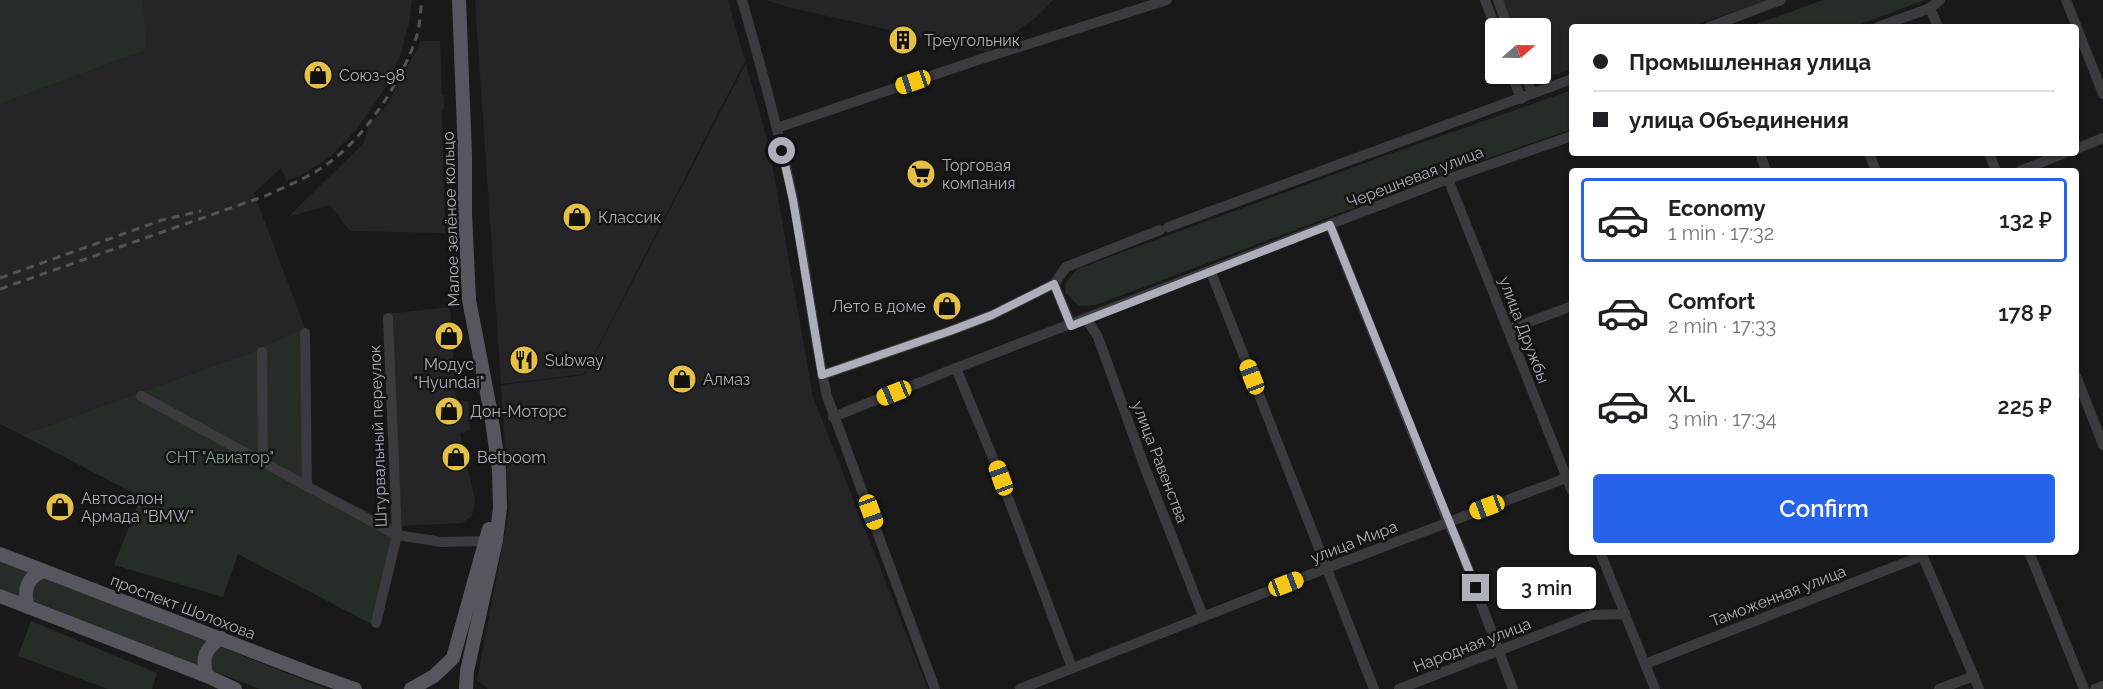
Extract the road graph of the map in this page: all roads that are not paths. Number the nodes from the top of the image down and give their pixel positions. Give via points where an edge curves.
1 (459, 0) edge
2 (742, 0) edge
3 (1167, 0) edge
4 (1485, 0) edge
5 (1498, 0) edge
6 (1781, 0) edge
7 (1940, 0) edge
8 (2066, 0) edge
9 (1930, 8) junction
10 (1492, 18) edge
11 (1504, 18) edge
12 (1717, 24) edge
13 (1886, 24) edge
14 (1937, 24) edge
15 (2075, 24) edge
16 (2079, 33) edge
17 (1569, 81) edge
18 (1516, 84) edge
19 (1528, 84) edge
20 (1532, 94) junction
21 (2103, 94) edge
22 (1521, 99) junction
23 (777, 128) junction
24 (1569, 137) edge
25 (2103, 138) edge
26 (2079, 148) edge
27 (2058, 156) edge
28 (2028, 168) edge
29 (1448, 179) junction
30 (1330, 225) junction
31 (1211, 272) junction
32 (1054, 284) junction
33 (1569, 307) edge
34 (388, 318) dead end
35 (1087, 320) junction
36 (1071, 326) junction
37 (1508, 330) junction
38 (305, 333) dead end
39 (262, 352) dead end
40 (956, 368) junction
41 (822, 375) junction
42 (2079, 393) edge
43 (141, 396) dead end
44 (2103, 413) edge
45 (833, 417) junction
46 (2092, 417) junction
47 (2103, 445) edge
48 (263, 464) junction
49 (499, 470) junction
50 (1566, 478) junction
51 (1569, 484) edge
52 (308, 487) junction
53 (1448, 522) junction
54 (397, 535) junction
55 (486, 541) junction
56 (0, 554) edge
57 (1601, 555) edge
58 (1919, 555) edge
59 (1922, 555) edge
60 (2030, 555) edge
61 (1327, 568) junction
62 (44, 571) junction
63 (0, 596) edge
64 (28, 607) junction
65 (1625, 614) junction
66 (1203, 616) junction
67 (376, 623) dead end
68 (221, 638) junction
69 (1499, 651) junction
70 (1645, 664) junction
71 (1072, 668) junction
72 (207, 676) junction
73 (1974, 676) junction
74 (2103, 686) edge
75 (235, 689) edge
76 (355, 689) edge
77 (411, 689) edge
78 (466, 689) edge
79 (935, 689) edge
80 (1020, 689) edge
81 (1374, 689) edge
82 (1399, 689) edge
83 (1513, 689) edge
84 (1655, 689) edge
85 (1939, 689) edge
86 (1979, 689) edge
87 (2084, 689) edge
88 (2095, 689) edge

1 - 49 main road, Малое зелёное кольцо via 469,300
2 - 23 street
3 - 23 street
4 - 10 street
5 - 11 street
6 - 12 street
7 - 9 street
8 - 15 street
9 - 13 street
9 - 14 street
16 - 21 street
17 - 20 street
18 - 22 street
19 - 20 street
20 - 22 street
22 - 32 street via 1066,267
23 - 41 street
24 - 29 street, Черешневая улица
25 - 26 street
27 - 28 street
29 - 30 street, Черешневая улица
29 - 37 street, улица Дружбы
30 - 31 street, Черешневая улица
30 - 53 street
31 - 35 street, Черешневая улица
31 - 61 street
32 - 36 street
32 - 41 street via 992,315
33 - 37 street
34 - 54 street, Штурвальный переулок
35 - 36 street, Черешневая улица
35 - 66 street, улица Равенства via 1098,337
36 - 40 street, Черешневая улица
37 - 50 street, улица Дружбы
38 - 52 street
39 - 48 street
40 - 45 street, Черешневая улица
40 - 71 street
41 - 45 street
42 - 46 street
43 - 48 street
44 - 46 street
45 - 79 street
46 - 47 street
48 - 52 street
49 - 55 main road, Малое зелёное кольцо
49 - 78 main road, Малое зелёное кольцо via 500,508
50 - 51 street, улица Дружбы
50 - 53 street, улица Мира
52 - 54 street
53 - 61 street, улица Мира
53 - 69 street
54 - 55 street via 442,542
54 - 67 street, Штурвальный переулок
55 - 77 main road, Малое зелёное кольцо via 453,658 434,676
56 - 62 main road, проспект Шолохова
57 - 65 street
58 - 70 street, Таможенная улица
59 - 73 street
60 - 87 street
61 - 66 street, улица Мира
61 - 81 street
62 - 64 main road via 27,584
62 - 68 main road, проспект Шолохова
63 - 64 main road
64 - 72 main road
65 - 69 street, Народная улица via 1591,615
65 - 70 street
66 - 71 street, улица Мира
68 - 72 main road via 204,654
68 - 76 main road, проспект Шолохова
69 - 82 street, Народная улица
69 - 83 street
70 - 84 street
71 - 80 street, улица Мира
72 - 75 main road
73 - 85 street
73 - 86 street
74 - 88 street

